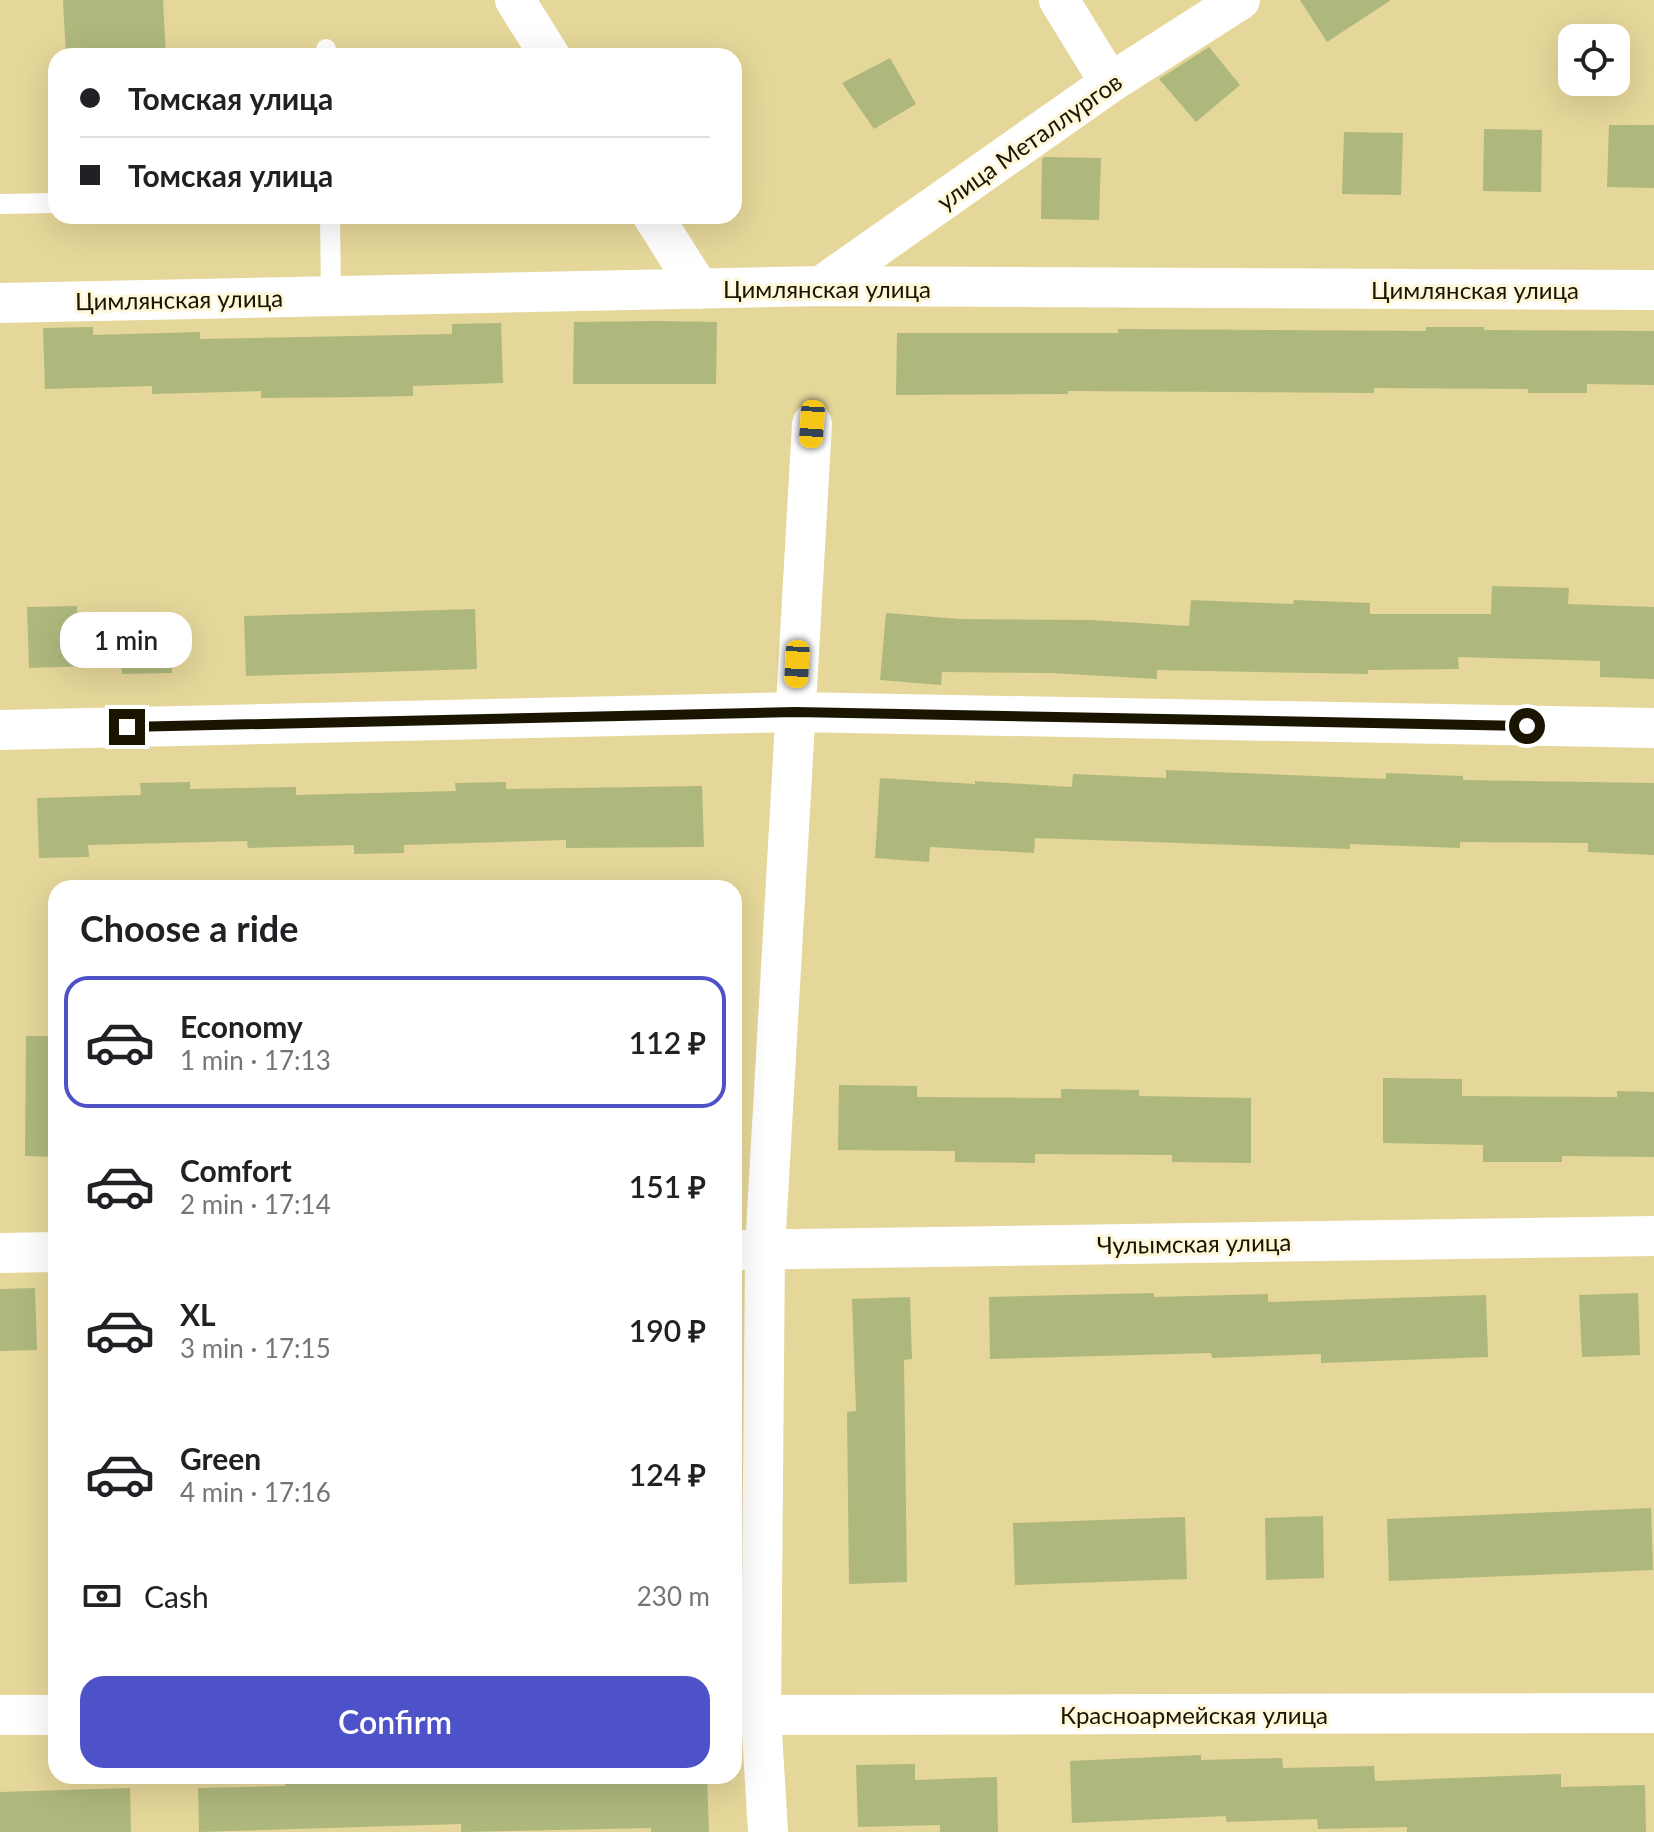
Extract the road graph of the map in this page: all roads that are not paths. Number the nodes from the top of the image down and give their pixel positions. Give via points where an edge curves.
1 (515, 0) edge
2 (1059, 0) edge
3 (1240, 0) edge
4 (545, 48) edge
5 (1110, 83) junction
6 (48, 203) edge
7 (0, 204) edge
8 (330, 224) edge
9 (658, 224) edge
10 (821, 286) junction
11 (699, 289) junction
12 (1654, 290) edge
13 (331, 296) junction
14 (0, 303) edge
15 (812, 424) dead end
16 (795, 712) junction
17 (1654, 728) edge
18 (0, 730) edge
19 (1654, 1236) edge
20 (750, 1250) edge
21 (48, 1252) edge
22 (0, 1253) edge
23 (1654, 1713) edge
24 (0, 1715) edge
25 (48, 1715) edge
26 (748, 1716) edge
27 (768, 1832) edge

1 - 4 street
2 - 5 street
3 - 5 street, улица Металлургов
5 - 10 street, улица Металлургов
6 - 7 lane
8 - 13 lane
9 - 11 street
10 - 11 street, Цимлянская улица
10 - 12 street, Цимлянская улица
11 - 13 street, Цимлянская улица
13 - 14 street, Цимлянская улица
15 - 16 street
16 - 17 street
16 - 18 street
16 - 20 street
19 - 20 street, Чулымская улица
20 - 26 street
21 - 22 street
23 - 26 street, Красноармейская улица
24 - 25 street
26 - 27 street

